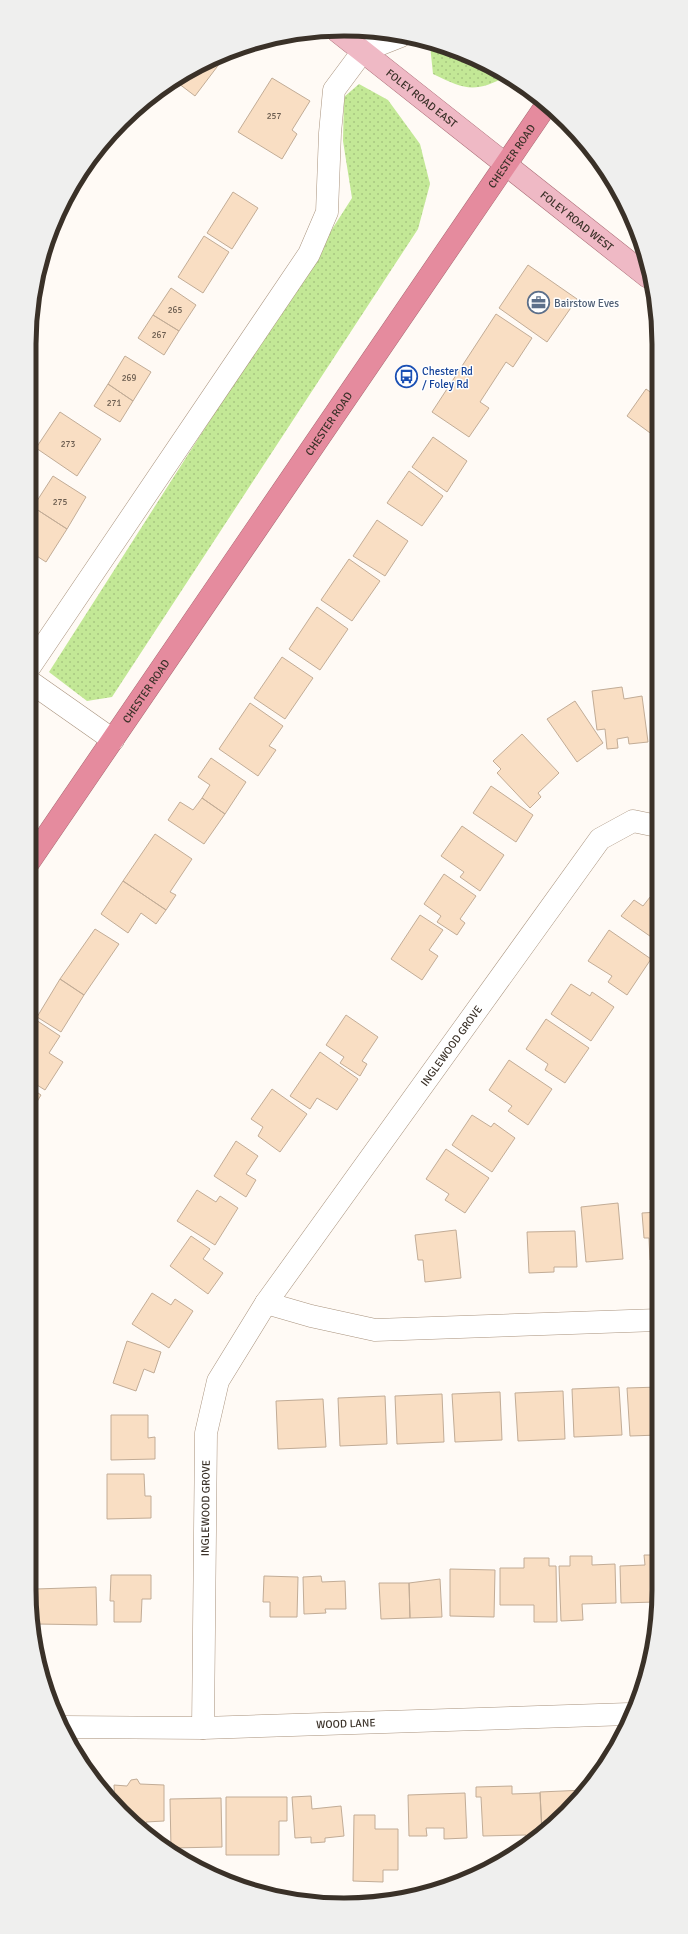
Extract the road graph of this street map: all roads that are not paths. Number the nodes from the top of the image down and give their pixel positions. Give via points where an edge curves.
1 (344, 36) edge
2 (391, 40) edge
3 (363, 51) junction
4 (543, 109) edge
5 (506, 165) junction
6 (644, 274) edge
7 (36, 658) edge
8 (36, 686) edge
9 (113, 740) junction
10 (652, 825) edge
11 (36, 852) edge
12 (266, 1303) junction
13 (652, 1320) edge
14 (626, 1714) edge
15 (69, 1727) edge
16 (203, 1728) junction

1 - 3 main road, FOLEY ROAD EAST
2 - 3 street
3 - 5 main road, FOLEY ROAD EAST
3 - 7 street via 334,90 327,212 309,254
4 - 5 highway, CHESTER ROAD
5 - 6 main road, FOLEY ROAD WEST
5 - 9 highway, CHESTER ROAD
8 - 9 street
9 - 11 highway, CHESTER ROAD
10 - 12 street, INGLEWOOD GROVE via 633,821 600,839
12 - 13 street via 376,1330
12 - 16 street, INGLEWOOD GROVE via 218,1381 206,1433
14 - 16 street, WOOD LANE
15 - 16 street, WOOD LANE

